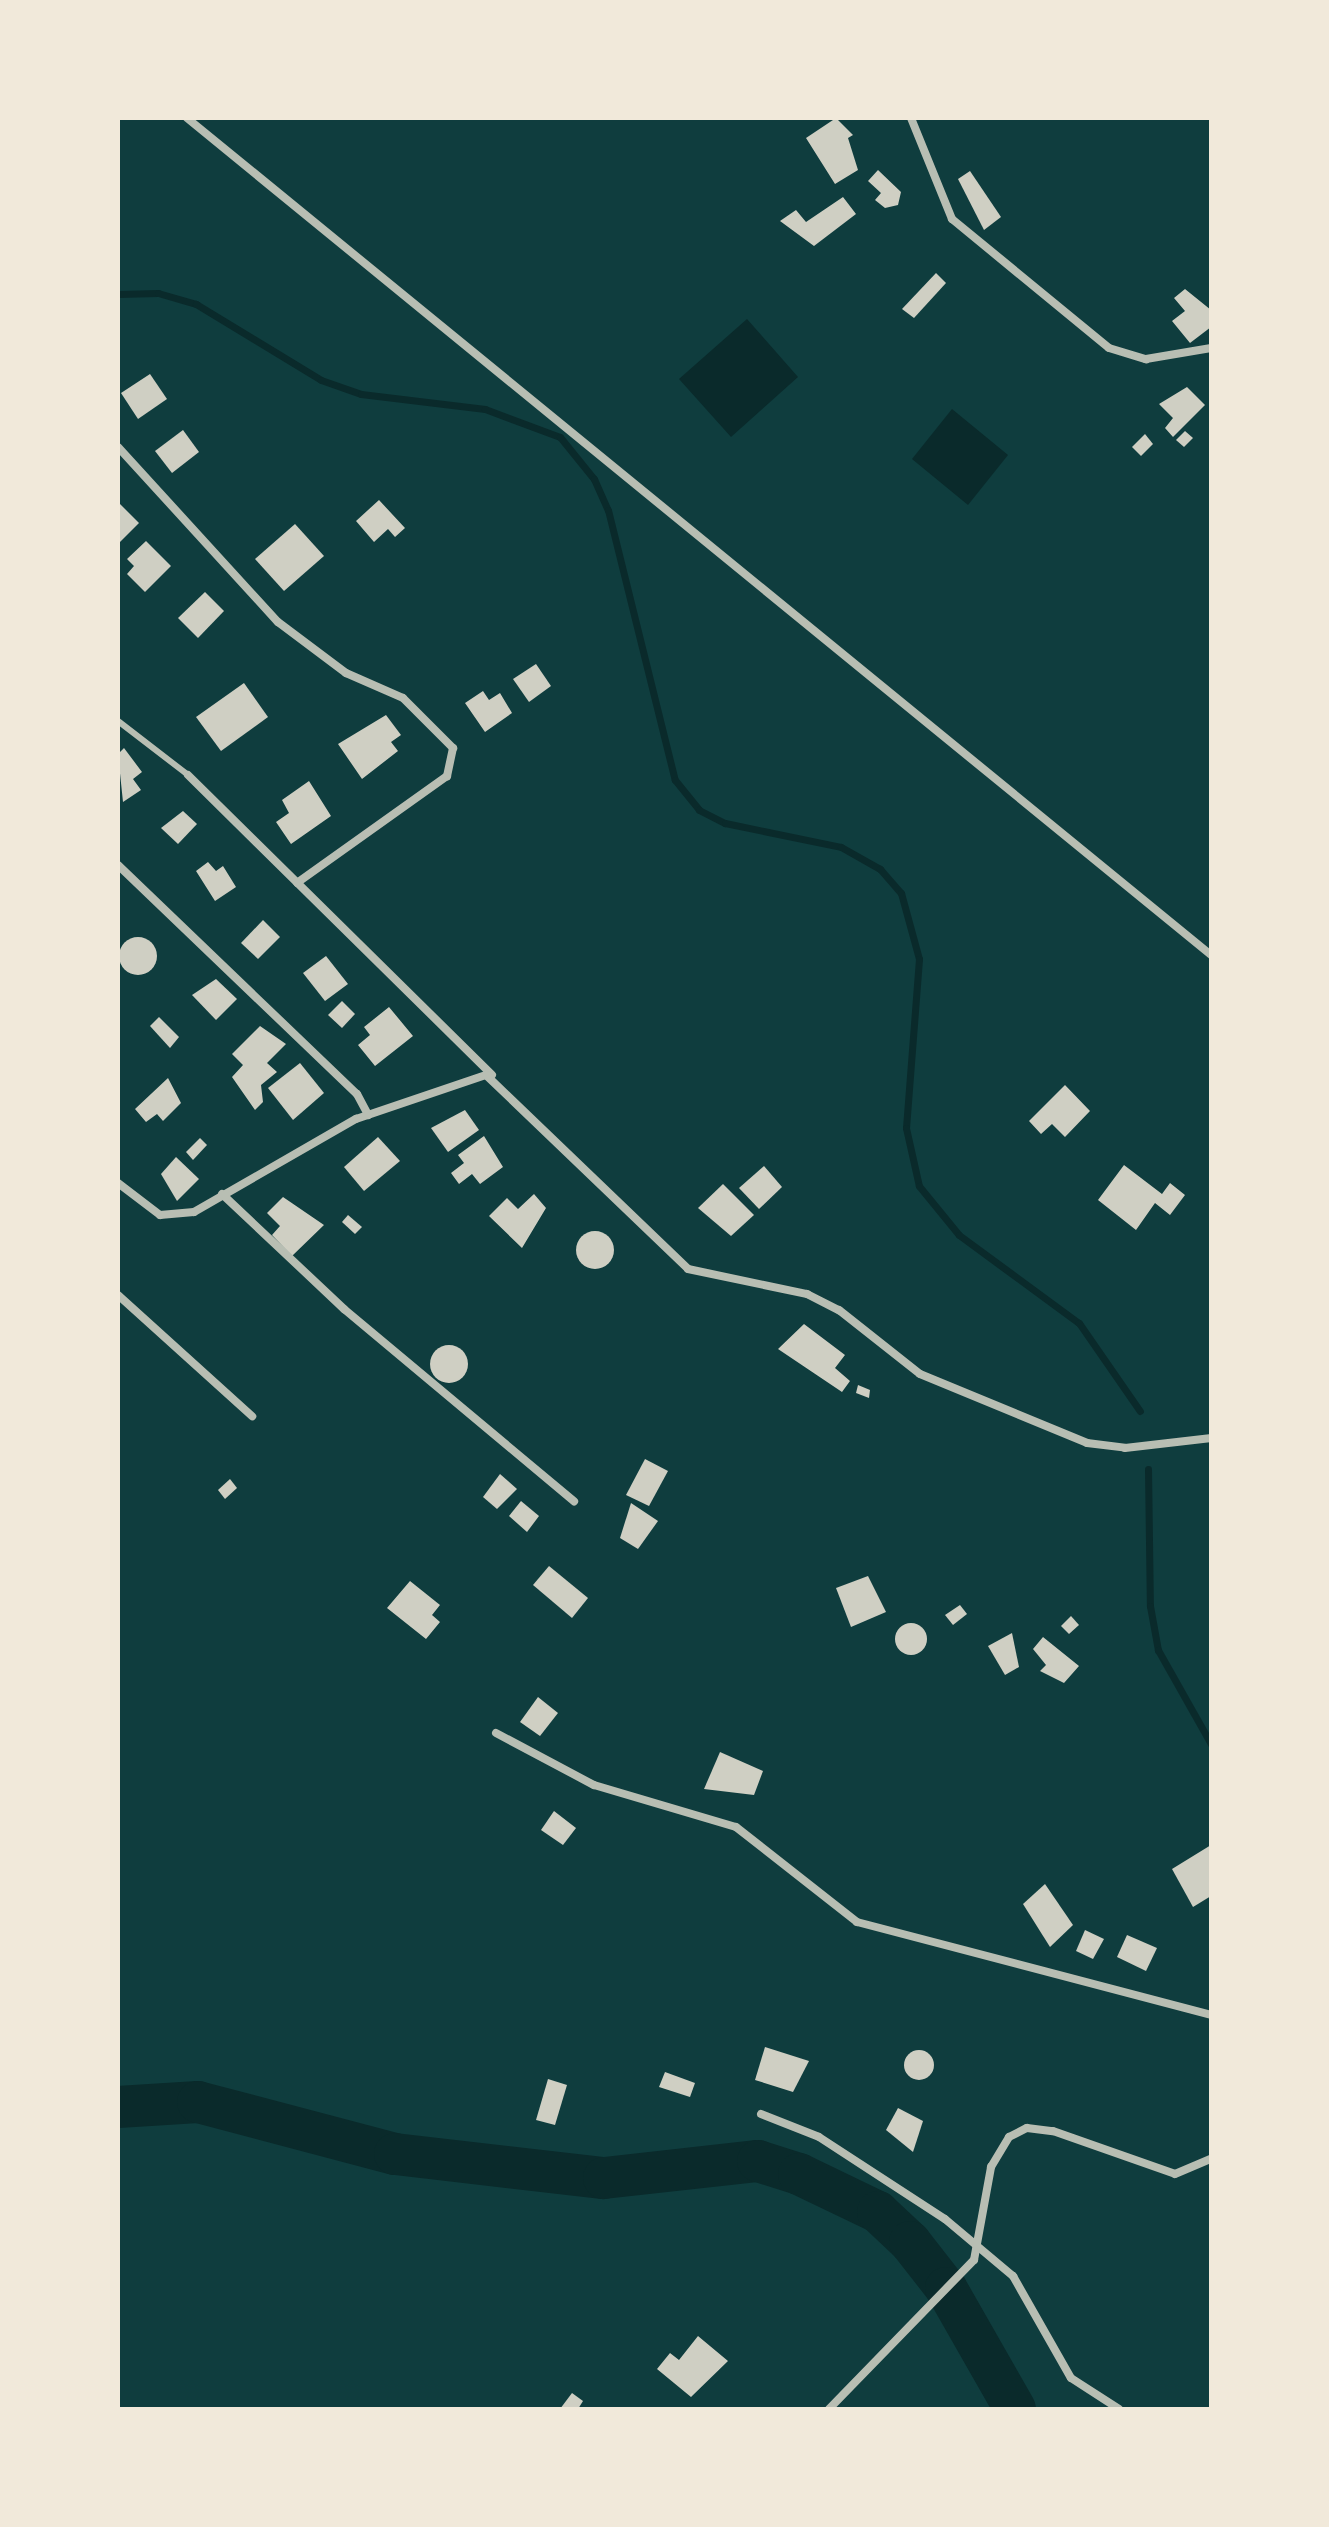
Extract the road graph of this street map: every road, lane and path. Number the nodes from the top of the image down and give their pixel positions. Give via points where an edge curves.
1 (187, 118) edge
2 (911, 118) edge
3 (1211, 348) edge
4 (118, 447) edge
5 (118, 721) edge
6 (188, 775) joint
7 (118, 865) edge
8 (297, 883) junction
9 (1211, 955) edge
10 (496, 1080) junction
11 (368, 1115) junction
12 (118, 1183) edge
13 (222, 1194) junction
14 (118, 1295) edge
15 (252, 1416) dead end
16 (1211, 1438) edge
17 (574, 1501) dead end
18 (496, 1733) dead end
19 (1211, 2015) edge
20 (761, 2114) dead end
21 (1211, 2159) edge
22 (980, 2251) junction
23 (829, 2409) edge
24 (1119, 2409) edge

1 - 9 street
2 - 3 street via 952,219 1109,348 1146,359
4 - 8 street via 278,622 346,673 403,698 453,748 447,776
5 - 6 lane
6 - 8 street
7 - 11 street via 357,1094
8 - 10 street
10 - 11 street via 475,1074
10 - 16 street via 688,1269 807,1294 839,1310 920,1374 1087,1443 1125,1448
11 - 13 street
12 - 13 street via 172,1217
13 - 17 street via 344,1309
14 - 15 street
18 - 19 street via 594,1785 736,1827 857,1922
20 - 22 street via 841,2151
21 - 22 street via 1175,2174 1053,2131 1018,2131 991,2167
22 - 23 street
22 - 24 street via 1013,2276 1071,2378

